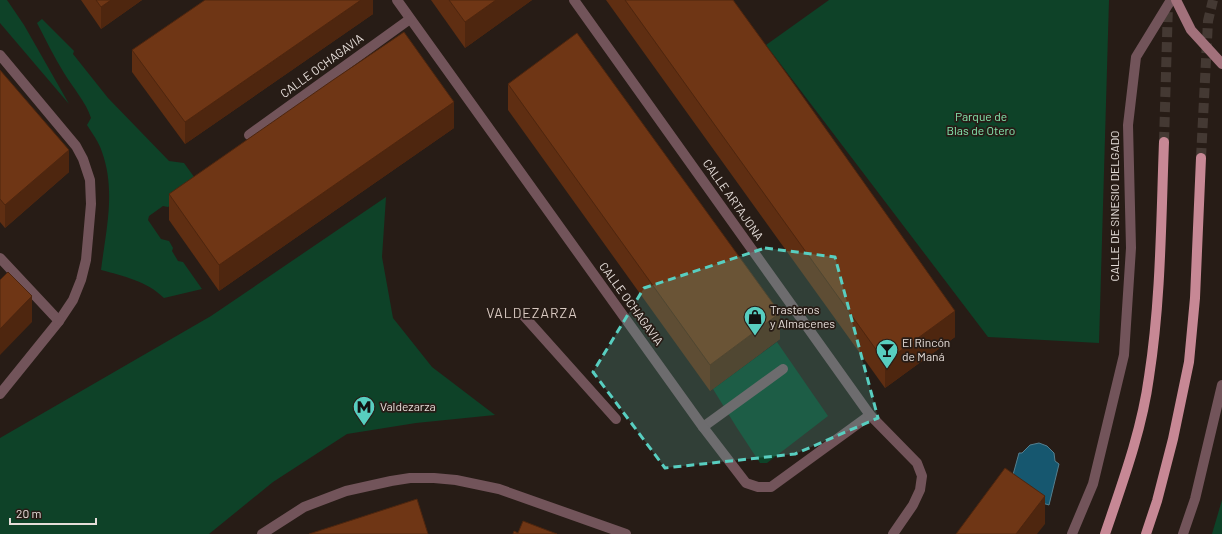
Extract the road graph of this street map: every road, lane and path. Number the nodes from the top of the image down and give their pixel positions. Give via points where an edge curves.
1 (397, 0) edge
2 (574, 0) edge
3 (1171, 0) edge
4 (1176, 0) edge
5 (410, 18) junction
6 (0, 55) edge
7 (1222, 64) edge
8 (248, 135) dead end
9 (1164, 142) tunnel mouth
10 (1201, 158) tunnel mouth
11 (0, 258) edge
12 (13, 272) junction
13 (4, 280) edge
14 (523, 315) dead end
15 (59, 321) junction
16 (783, 369) dead end
17 (1222, 384) edge
18 (0, 394) edge
19 (870, 415) junction
20 (616, 419) dead end
21 (703, 427) junction
22 (262, 534) edge
23 (626, 534) edge
24 (893, 534) edge
25 (1072, 534) edge
26 (1105, 534) edge
27 (1146, 534) edge
28 (1183, 534) edge

1 - 5 street, CALLE OCHAGAVIA
2 - 19 street, CALLE ARTAJONA
3 - 25 street, CALLE DE SINESIO DELGADO via 1136,57 1128,125 1131,248 1124,355 1093,484
4 - 7 street via 1191,30
5 - 8 street, CALLE OCHAGAVIA
5 - 21 street, CALLE OCHAGAVIA
6 - 15 street via 76,146 90,180 91,204 86,260 73,300
9 - 26 main road via 1156,314 1149,378 1138,429
10 - 27 main road via 1195,298 1189,362 1173,439
11 - 12 street
12 - 13 street
12 - 15 street
14 - 20 street
15 - 18 street
16 - 21 street
17 - 28 street
19 - 21 street, CALLE OCHAGAVIA via 771,487 746,484
19 - 24 street, CALLE ARTAJONA via 917,463 922,476 920,490 913,505
22 - 23 street via 304,507 340,493 390,481 434,478 499,488

